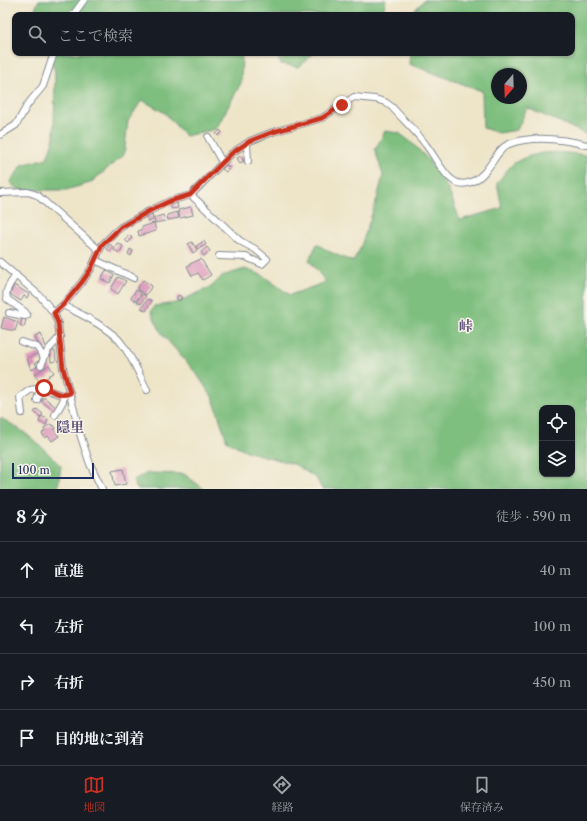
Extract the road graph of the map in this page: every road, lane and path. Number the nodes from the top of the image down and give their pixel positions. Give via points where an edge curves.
1 (84, 0) edge
2 (76, 12) edge
3 (53, 56) edge
4 (0, 135) edge
5 (208, 137) dead end
6 (247, 144) junction
7 (587, 145) edge
8 (248, 161) dead end
9 (222, 162) junction
10 (0, 192) edge
11 (190, 195) junction
12 (159, 206) junction
13 (166, 210) dead end
14 (113, 234) junction
15 (118, 239) dead end
16 (99, 250) junction
17 (219, 256) dead end
18 (95, 260) junction
19 (0, 262) edge
20 (16, 275) junction
21 (134, 278) dead end
22 (63, 305) junction
23 (9, 313) dead end
24 (54, 313) junction
25 (60, 337) junction
26 (22, 342) dead end
27 (44, 358) junction
28 (40, 365) dead end
29 (44, 388) junction
30 (147, 390) dead end
31 (67, 395) junction
32 (37, 400) dead end
33 (22, 413) dead end
34 (55, 415) dead end
35 (102, 489) edge

1 - 2 street
3 - 4 street via 43,86 28,104 16,125
5 - 9 street
6 - 7 street via 260,136 322,118 354,98 360,97 385,102 392,107 426,145 450,179 458,183 466,184 478,179 507,144 556,139
6 - 8 street
6 - 9 street
9 - 11 street
10 - 16 street via 28,192 37,195
11 - 12 street
11 - 17 street via 240,240 267,259 262,264 246,256
12 - 13 street
12 - 14 street
14 - 15 street
14 - 16 street
16 - 18 street
18 - 21 street
18 - 22 street via 82,282
19 - 20 street
20 - 23 street via 6,290 6,297 27,315
20 - 24 street via 40,296
22 - 24 street
22 - 30 street via 104,327 118,340
24 - 25 street
25 - 27 street
25 - 31 street
26 - 27 street via 37,347
27 - 28 street
29 - 31 street
29 - 32 street
29 - 33 street via 30,390 20,397
31 - 34 street
31 - 35 street via 90,464

